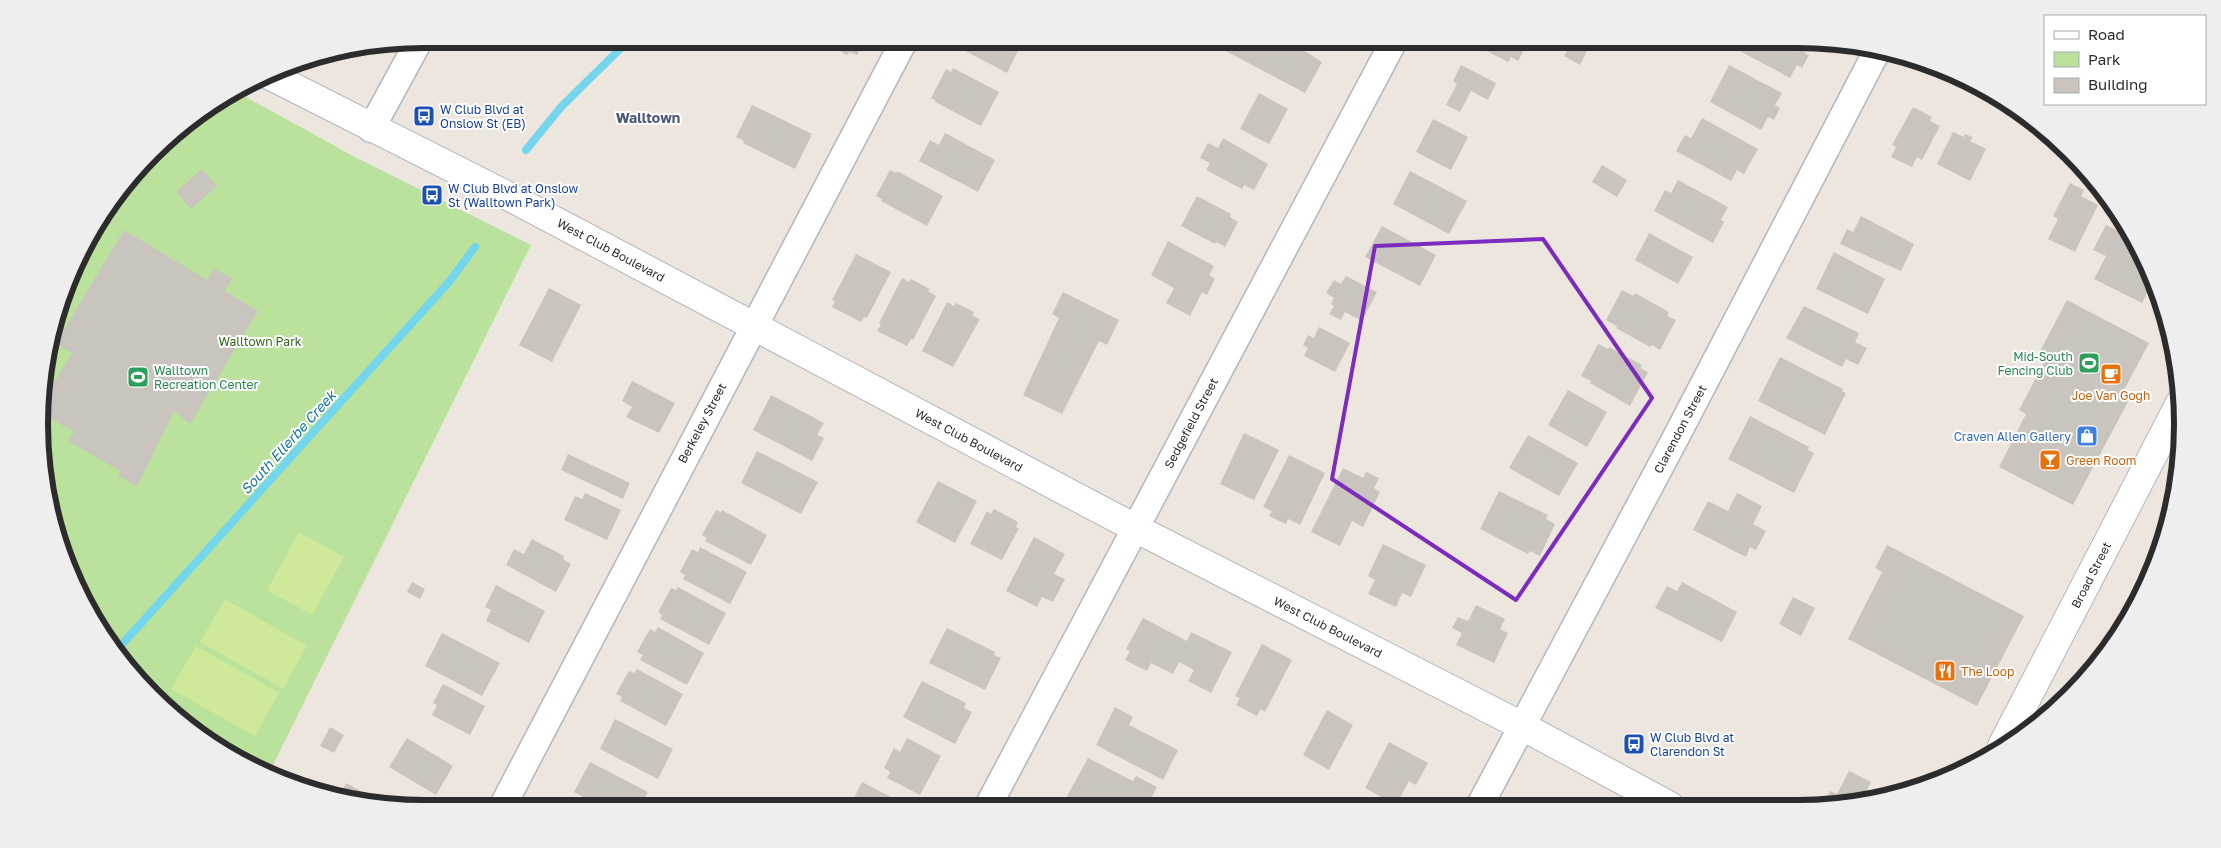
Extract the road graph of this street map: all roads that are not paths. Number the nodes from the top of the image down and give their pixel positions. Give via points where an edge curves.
1 (415, 48) edge
2 (900, 48) edge
3 (1390, 48) edge
4 (1874, 56) edge
5 (275, 78) edge
6 (371, 129) junction
7 (753, 325) junction
8 (2174, 415) edge
9 (1135, 528) junction
10 (1522, 726) junction
11 (2007, 736) edge
12 (506, 800) edge
13 (992, 800) edge
14 (1484, 800) edge
15 (1659, 800) edge

1 - 6 street
2 - 7 street, Berkeley Street
3 - 9 street, Sedgefield Street
4 - 10 street, Clarendon Street
5 - 6 street, West Club Boulevard
6 - 7 street, West Club Boulevard
7 - 9 street, West Club Boulevard
7 - 12 street, Berkeley Street
8 - 11 street, Broad Street
9 - 10 street, West Club Boulevard
9 - 13 street, Sedgefield Street
10 - 14 street, Clarendon Street
10 - 15 street, West Club Boulevard

